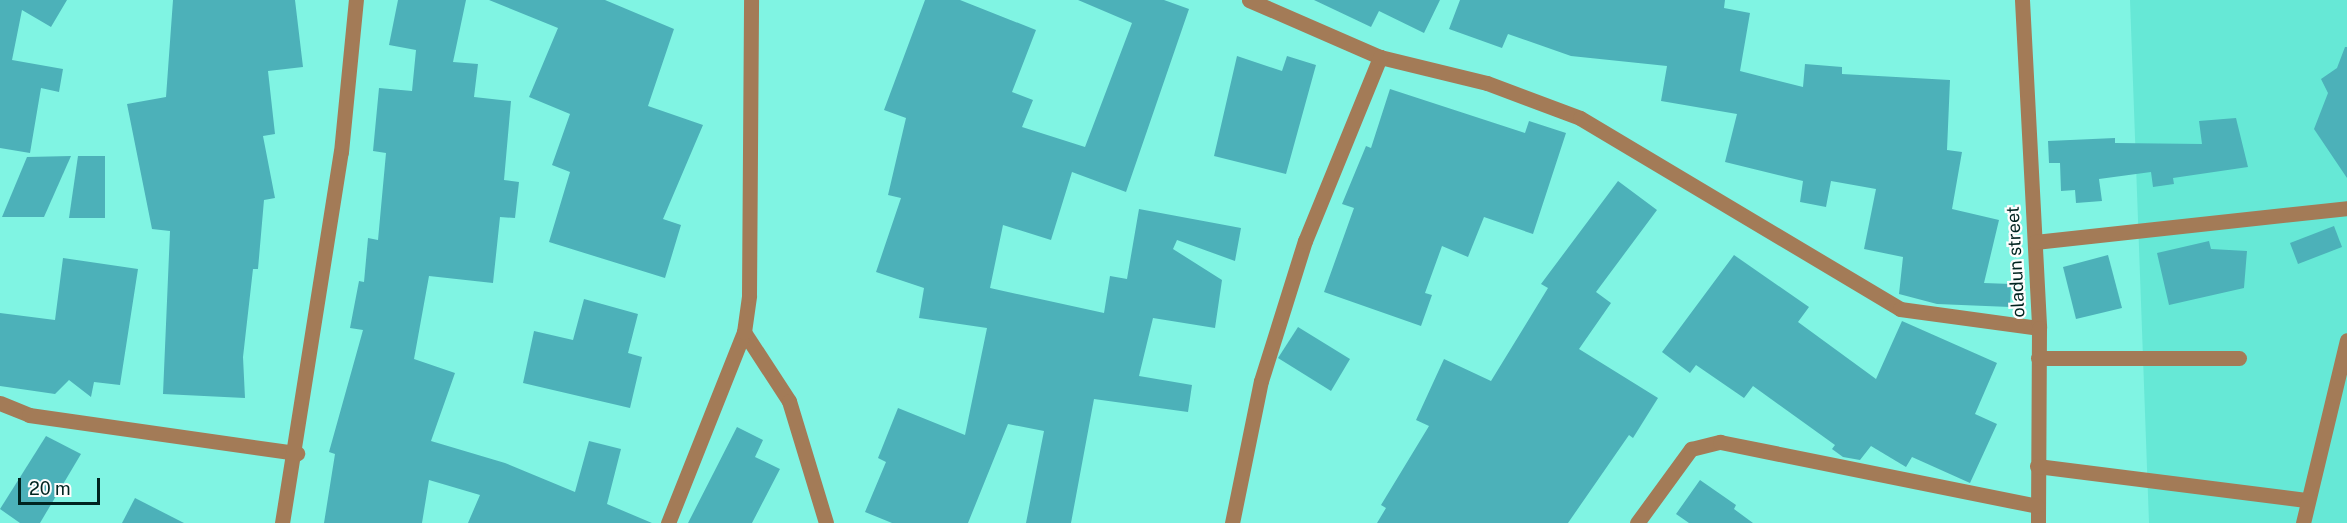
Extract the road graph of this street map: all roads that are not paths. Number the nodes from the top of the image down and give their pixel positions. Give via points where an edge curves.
1 (356, 0) edge
2 (751, 0) edge
3 (1249, 0) edge
4 (2022, 0) edge
5 (1380, 57) junction
6 (2347, 208) edge
7 (2035, 242) junction
8 (2039, 328) junction
9 (744, 332) junction
10 (2347, 340) edge
11 (2038, 358) junction
12 (2239, 358) dead end
13 (0, 403) edge
14 (297, 453) junction
15 (2037, 466) junction
16 (2308, 500) junction
17 (2037, 506) junction
18 (282, 523) edge
19 (668, 523) edge
20 (826, 523) edge
21 (1232, 523) edge
22 (1637, 523) edge
23 (2038, 523) edge
24 (2303, 523) edge

1 - 14 street via 341,152
2 - 9 street via 749,295
3 - 5 street
4 - 7 street, oladun street
5 - 8 street via 1487,83 1580,117 1900,309
5 - 21 street via 1305,241 1261,381
6 - 7 street
7 - 8 street, oladun street
8 - 11 street, oladun street
9 - 19 street
9 - 20 street via 789,400
10 - 16 street
11 - 12 street
11 - 15 street, oladun street
13 - 14 street via 29,415
14 - 18 street
15 - 16 street
15 - 17 street, oladun street
16 - 24 street
17 - 22 street via 1720,442 1691,449
17 - 23 street, oladun street

